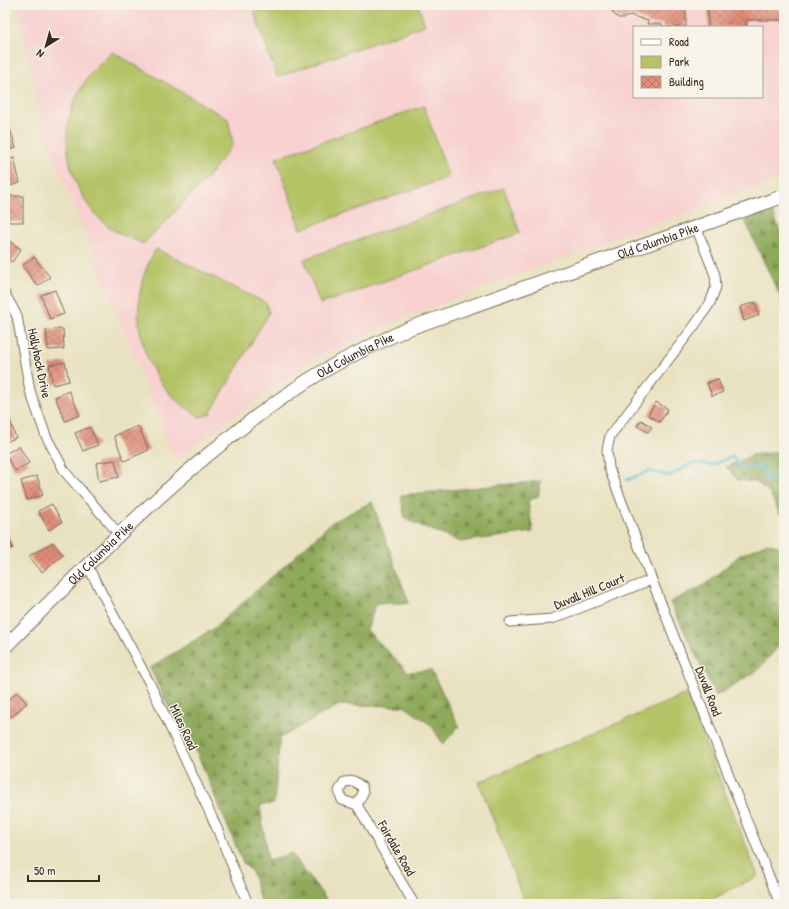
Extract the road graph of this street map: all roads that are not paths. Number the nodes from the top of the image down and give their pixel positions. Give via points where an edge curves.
1 (784, 196) edge
2 (696, 227) junction
3 (5, 294) edge
4 (119, 534) junction
5 (87, 565) junction
6 (652, 580) junction
7 (510, 622) dead end
8 (5, 647) edge
9 (357, 805) dead end
10 (248, 904) edge
11 (414, 904) edge
12 (780, 904) edge

1 - 2 main road, Old Columbia Pike
2 - 4 main road, Old Columbia Pike via 410,328 356,353 307,381 228,439 170,486
2 - 6 street, Duvall Road via 715,275 716,287 710,303 696,325 610,436 607,450 609,468
3 - 4 street, Hollyhock Drive via 17,316 30,391 46,436 65,472
4 - 5 main road, Old Columbia Pike
5 - 8 main road, Old Columbia Pike
5 - 10 street, Miles Road via 150,684 216,826
6 - 7 street, Duvall Hill Court via 552,619
6 - 12 street, Duvall Road
9 - 11 street, Fairdale Road

